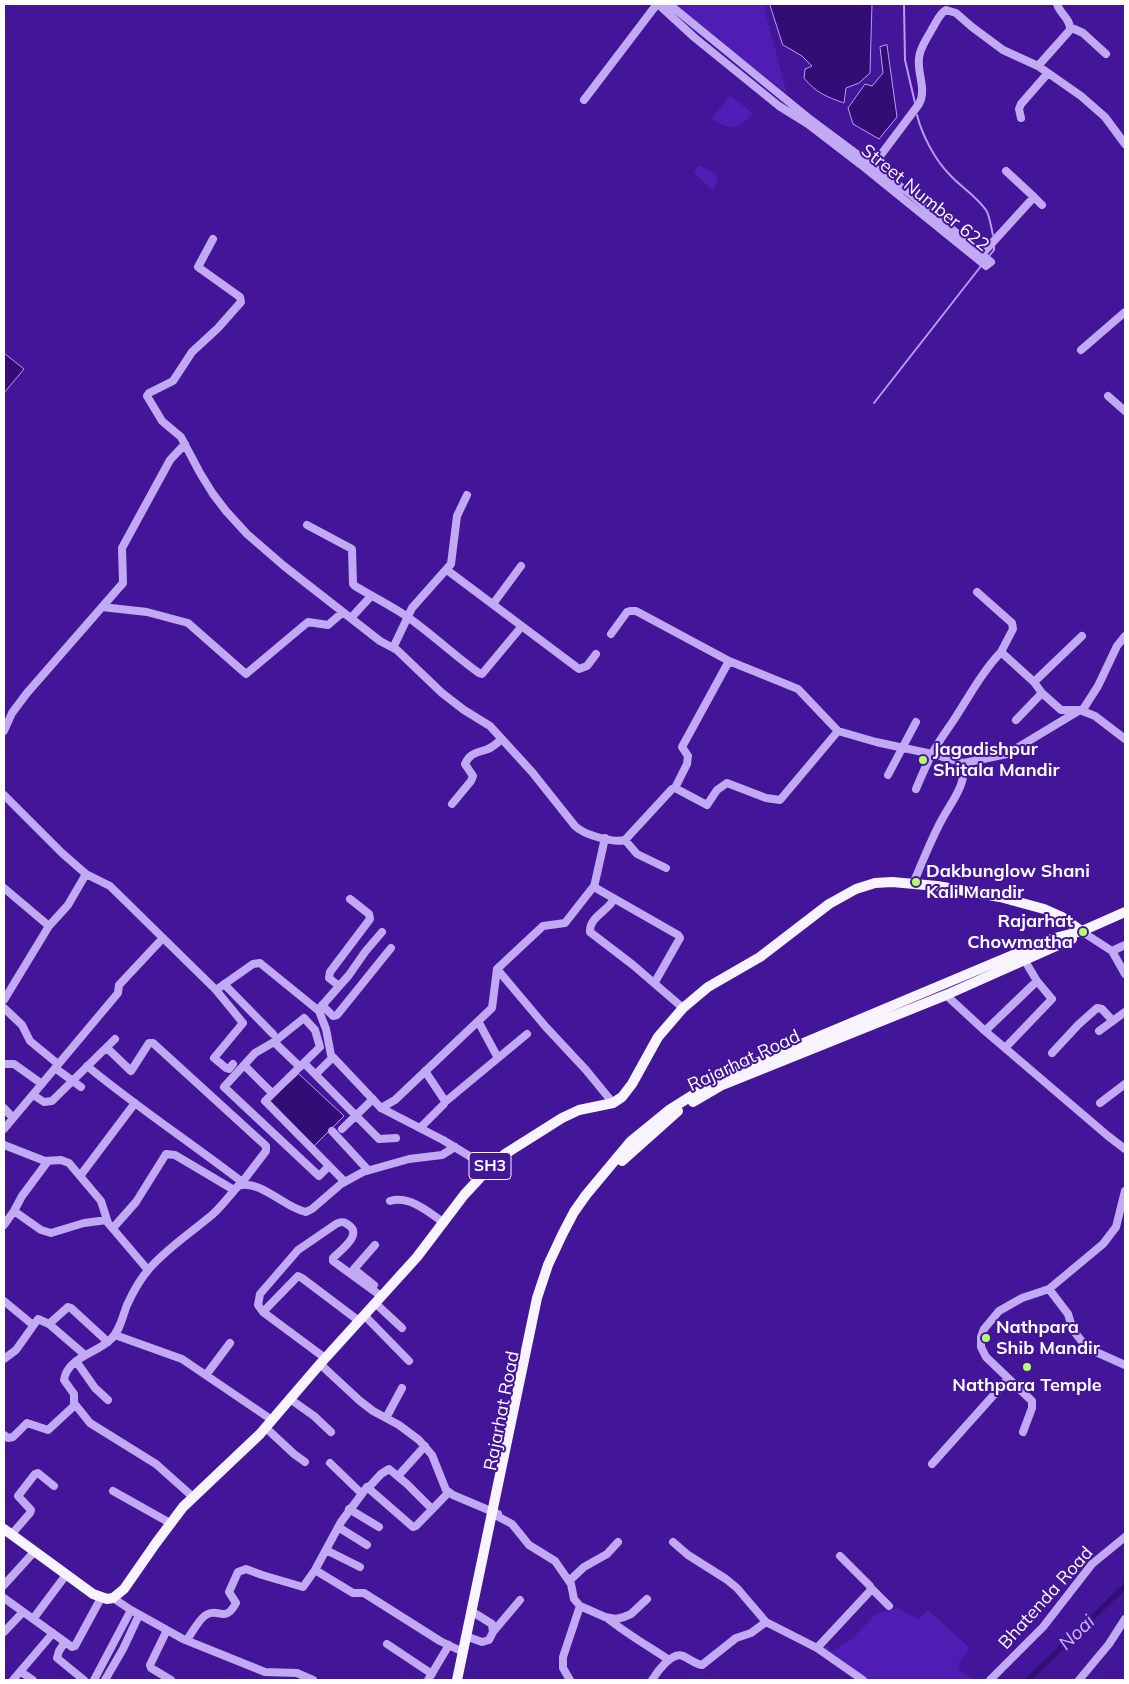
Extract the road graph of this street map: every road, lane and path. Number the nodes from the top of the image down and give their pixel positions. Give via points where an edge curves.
1 (662, 4) edge
2 (1057, 4) edge
3 (1070, 27) junction
4 (1106, 54) dead end
5 (1038, 66) junction
6 (1048, 73) junction
7 (584, 100) dead end
8 (1021, 118) dead end
9 (1125, 144) edge
10 (871, 168) junction
11 (1006, 171) dead end
12 (1034, 197) junction
13 (1042, 205) dead end
14 (946, 224) junction
15 (941, 230) junction
16 (213, 240) dead end
17 (982, 254) junction
18 (1125, 312) edge
19 (1081, 350) dead end
20 (1108, 396) dead end
21 (1125, 411) edge
22 (185, 444) junction
23 (467, 495) dead end
24 (307, 525) dead end
25 (521, 566) dead end
26 (447, 570) junction
27 (977, 592) dead end
28 (371, 596) junction
29 (493, 604) junction
30 (102, 608) junction
31 (343, 612) junction
32 (408, 617) junction
33 (351, 618) junction
34 (522, 626) junction
35 (611, 634) dead end
36 (1082, 636) dead end
37 (1125, 636) edge
38 (393, 648) junction
39 (1001, 652) junction
40 (596, 654) dead end
41 (729, 661) junction
42 (1034, 682) junction
43 (1042, 692) junction
44 (1081, 710) junction
45 (1016, 720) dead end
46 (916, 722) dead end
47 (4, 731) edge
48 (838, 731) junction
49 (502, 739) junction
50 (1125, 739) edge
51 (903, 748) junction
52 (932, 754) junction
53 (964, 763) junction
54 (888, 775) dead end
55 (675, 788) junction
56 (916, 789) dead end
57 (4, 795) edge
58 (452, 804) dead end
59 (605, 838) junction
60 (625, 840) junction
61 (666, 868) dead end
62 (86, 874) junction
63 (913, 884) junction
64 (594, 886) junction
65 (4, 888) edge
66 (350, 899) dead end
67 (614, 899) junction
68 (1125, 914) edge
69 (49, 926) junction
70 (382, 932) dead end
71 (1083, 932) junction
72 (163, 938) junction
73 (1125, 945) edge
74 (391, 948) dead end
75 (1112, 951) junction
76 (1022, 956) junction
77 (496, 969) junction
78 (1125, 974) edge
79 (1037, 981) junction
80 (655, 982) junction
81 (224, 984) junction
82 (339, 986) junction
83 (216, 990) junction
84 (946, 995) junction
85 (4, 1000) edge
86 (4, 1008) edge
87 (320, 1008) junction
88 (683, 1008) junction
89 (1125, 1012) edge
90 (478, 1021) junction
91 (1113, 1021) junction
92 (985, 1031) junction
93 (1099, 1031) dead end
94 (527, 1034) dead end
95 (274, 1038) junction
96 (115, 1039) dead end
97 (106, 1048) junction
98 (1006, 1048) junction
99 (1052, 1052) dead end
100 (333, 1057) junction
101 (498, 1058) junction
102 (4, 1064) edge
103 (234, 1064) dead end
104 (244, 1065) junction
105 (302, 1065) junction
106 (56, 1066) junction
107 (87, 1066) junction
108 (425, 1071) junction
109 (316, 1074) junction
110 (72, 1081) junction
111 (42, 1084) junction
112 (1125, 1084) edge
113 (81, 1087) dead end
114 (272, 1093) junction
115 (33, 1094) junction
116 (373, 1099) junction
117 (445, 1102) junction
118 (613, 1103) junction
119 (1100, 1103) dead end
120 (135, 1104) junction
121 (4, 1108) edge
122 (381, 1108) junction
123 (356, 1116) junction
124 (13, 1118) junction
125 (421, 1127) junction
126 (4, 1128) edge
127 (342, 1129) dead end
128 (332, 1131) dead end
129 (396, 1138) dead end
130 (4, 1145) edge
131 (455, 1146) junction
132 (1125, 1149) edge
133 (48, 1161) junction
134 (329, 1166) junction
135 (489, 1168) junction
136 (368, 1170) junction
137 (80, 1176) junction
138 (345, 1182) junction
139 (239, 1186) junction
140 (1125, 1191) edge
141 (390, 1201) dead end
142 (14, 1211) junction
143 (1122, 1218) edge
144 (107, 1220) junction
145 (444, 1223) junction
146 (4, 1224) edge
147 (113, 1228) junction
148 (375, 1245) dead end
149 (148, 1270) junction
150 (1049, 1289) junction
151 (381, 1297) junction
152 (4, 1301) edge
153 (264, 1312) junction
154 (362, 1318) junction
155 (49, 1324) junction
156 (33, 1325) junction
157 (402, 1328) dead end
158 (115, 1335) junction
159 (108, 1342) junction
160 (230, 1342) dead end
161 (85, 1355) junction
162 (4, 1359) edge
163 (76, 1361) junction
164 (322, 1361) junction
165 (409, 1361) dead end
166 (1125, 1365) edge
167 (206, 1375) junction
168 (1008, 1379) junction
169 (402, 1388) dead end
170 (290, 1399) junction
171 (108, 1400) dead end
172 (75, 1405) junction
173 (386, 1418) junction
174 (269, 1424) junction
175 (331, 1432) dead end
176 (1023, 1432) dead end
177 (4, 1435) edge
178 (425, 1446) junction
179 (305, 1462) dead end
180 (330, 1463) dead end
181 (932, 1464) dead end
182 (398, 1476) junction
183 (54, 1486) dead end
184 (368, 1487) junction
185 (113, 1491) dead end
186 (449, 1492) junction
187 (361, 1493) junction
188 (193, 1497) junction
189 (349, 1509) junction
190 (432, 1510) junction
191 (496, 1514) junction
192 (170, 1524) junction
193 (338, 1527) junction
194 (379, 1527) dead end
195 (7, 1532) edge
196 (1125, 1537) edge
197 (618, 1542) dead end
198 (673, 1542) dead end
199 (367, 1544) dead end
200 (326, 1550) junction
201 (34, 1552) junction
202 (840, 1556) dead end
203 (360, 1567) dead end
204 (315, 1570) junction
205 (66, 1575) junction
206 (569, 1581) junction
207 (4, 1586) edge
208 (871, 1588) junction
209 (4, 1598) edge
210 (101, 1598) junction
211 (113, 1598) junction
212 (520, 1600) dead end
213 (647, 1600) dead end
214 (580, 1606) junction
215 (889, 1606) dead end
216 (131, 1610) junction
217 (23, 1612) junction
218 (476, 1614) junction
219 (139, 1615) junction
220 (605, 1617) junction
221 (33, 1619) junction
222 (1125, 1619) edge
223 (766, 1622) junction
224 (167, 1630) junction
225 (4, 1632) edge
226 (492, 1632) junction
227 (53, 1633) junction
228 (471, 1638) junction
229 (186, 1640) junction
230 (65, 1642) junction
231 (387, 1644) dead end
232 (449, 1646) junction
233 (817, 1648) junction
234 (463, 1652) junction
235 (669, 1660) junction
236 (21, 1672) junction
237 (273, 1677) edge
238 (430, 1677) edge
239 (308, 1679) edge
240 (13, 1680) edge
241 (33, 1680) edge
242 (84, 1680) edge
243 (94, 1680) edge
244 (105, 1680) edge
245 (169, 1680) edge
246 (457, 1680) edge
247 (462, 1680) edge
248 (570, 1680) edge
249 (652, 1680) edge
250 (862, 1680) edge
251 (990, 1680) edge
252 (1079, 1680) edge

1 - 7 street
1 - 10 street, Street Number 622
2 - 3 street
3 - 4 street via 1083,33
3 - 5 street via 1068,34
5 - 6 street
5 - 10 street via 1003,50 956,12 946,10 921,49 918,65 922,98
6 - 8 street via 1021,104
6 - 9 street via 1098,110
10 - 14 street, Street Number 622
10 - 15 street, Street Number 622
11 - 12 street
12 - 13 street
12 - 17 street
14 - 15 street
14 - 17 street, Street Number 622
15 - 17 street, Street Number 622 via 987,266 991,261
16 - 22 street via 198,267 240,297 241,302 192,352 173,381 147,396 162,421
18 - 19 street
20 - 21 street
22 - 30 street via 170,460 122,548 123,583
22 - 31 street via 214,494 247,534
23 - 26 street via 457,516 452,559
24 - 28 street via 351,547 354,552 354,585
25 - 29 street
26 - 29 street
26 - 32 street
27 - 39 street via 1012,624 1013,629
28 - 32 street
28 - 33 street
29 - 34 street
30 - 31 street via 148,612 188,623 246,674 308,622 328,625
30 - 47 street via 27,693
31 - 33 street
32 - 34 street via 481,674
32 - 38 street
33 - 38 street
34 - 40 street via 579,669 587,666
35 - 41 street via 627,612 633,610
36 - 42 street
37 - 44 street via 1116,646 1098,686
38 - 49 street via 442,693 486,723
39 - 42 street
39 - 52 street via 973,687
41 - 48 street via 798,690
41 - 55 street via 682,747 688,756 687,764
42 - 43 street
43 - 44 street via 1061,710
43 - 45 street
44 - 50 street via 1097,717
44 - 53 street via 1006,754
46 - 51 street
48 - 51 street
48 - 55 street via 780,800 726,783 707,805
49 - 58 street via 488,749 472,753 465,764 473,776
49 - 59 street via 578,829
51 - 52 street
51 - 54 street
52 - 53 street
52 - 56 street
53 - 63 street via 965,773 956,796 941,820
55 - 60 street
57 - 62 street
59 - 60 street
59 - 64 street
60 - 61 street via 637,854
62 - 69 street via 70,903
62 - 72 street via 110,886
63 - 71 main road via 976,892 1026,904 1051,912
63 - 88 main road via 875,883 838,898 760,957 708,987
64 - 67 street
64 - 77 street via 565,923 542,926
65 - 69 street
66 - 82 street via 369,914 370,919 330,972 329,978
67 - 80 street via 591,923 590,932
67 - 80 street via 679,937
68 - 71 main road
69 - 85 street
70 - 82 street
71 - 75 street
71 - 76 main road via 1051,939
72 - 83 street
72 - 106 street via 119,985 118,993
73 - 75 street
74 - 87 street via 338,1015 333,1016
75 - 78 street
76 - 79 street
76 - 84 main road, Rajarhat Road
76 - 191 main road via 720,1078 669,1110 632,1141 574,1212 546,1271 535,1308
77 - 90 street via 492,1008
77 - 118 street
79 - 92 street
79 - 98 street via 1052,999
80 - 88 street
81 - 83 street
81 - 87 street via 260,962
81 - 95 street
82 - 87 street
83 - 103 street via 243,1024 214,1058 228,1069
84 - 92 street
84 - 191 main road, Rajarhat Road via 722,1086 678,1111 616,1166 578,1217 555,1260 532,1343
86 - 106 street via 22,1025 30,1041
87 - 100 street
88 - 118 main road via 658,1038 627,1092
89 - 91 street
90 - 101 street
90 - 108 street
91 - 93 street
91 - 99 street via 1097,1008
92 - 98 street
94 - 101 street
95 - 104 street
95 - 105 street
95 - 105 street via 304,1018 315,1030 320,1048
96 - 97 street
97 - 107 street
97 - 139 street via 131,1072 149,1043 153,1043 266,1146 266,1151
98 - 132 street
100 - 109 street
100 - 116 street
101 - 117 street
102 - 111 street via 14,1064
104 - 114 street
104 - 134 street via 224,1087 319,1176
105 - 109 street
105 - 114 street
106 - 110 street
106 - 111 street
107 - 110 street
107 - 120 street
108 - 117 street
108 - 122 street via 395,1100
109 - 123 street
110 - 113 street
110 - 115 street via 48,1103
111 - 115 street
112 - 119 street
114 - 134 street via 265,1101
115 - 124 street
116 - 122 street
116 - 123 street
117 - 125 street
118 - 135 main road, SH3 via 579,1110 562,1118
120 - 137 street
120 - 139 street via 186,1139
121 - 124 street
122 - 125 street
123 - 127 street
123 - 129 street via 379,1140
124 - 126 street
125 - 131 street
128 - 136 street
130 - 133 street
131 - 135 street
131 - 136 street via 442,1155
133 - 137 street via 66,1161
133 - 142 street
134 - 138 street
135 - 145 main road, SH3
136 - 138 street
137 - 144 street via 101,1200
138 - 139 street via 306,1212 259,1188
139 - 147 street via 175,1155 166,1154 136,1202
139 - 149 street via 215,1212
140 - 143 street
141 - 145 street via 408,1202
142 - 144 street via 51,1233
142 - 146 street
143 - 150 street via 1102,1244
144 - 147 street
145 - 151 main road, SH3
147 - 149 street
148 - 151 street via 354,1269
149 - 158 street via 128,1302
150 - 166 street via 1087,1348
150 - 168 street via 1002,1308 981,1337 981,1348 986,1356
151 - 153 street via 333,1261 355,1233 346,1222 341,1222 298,1250 260,1294 258,1305
151 - 154 main road, SH3
151 - 157 street
152 - 156 street
153 - 154 street via 298,1276
153 - 164 street
154 - 164 main road, SH3
154 - 165 street
155 - 156 street via 38,1319
155 - 159 street via 68,1307
155 - 161 street
156 - 162 street via 16,1350
158 - 159 street
158 - 167 street via 182,1359
159 - 161 street
160 - 167 street
161 - 163 street
163 - 171 street
163 - 172 street via 64,1376 74,1394
164 - 170 main road, SH3
164 - 173 street via 360,1401
167 - 174 street
168 - 176 street via 1033,1403
168 - 181 street
169 - 173 street
170 - 174 main road, SH3
170 - 175 street
172 - 177 street via 48,1430 27,1422 14,1437
172 - 188 street via 90,1423 156,1464
173 - 178 street
174 - 179 street
174 - 188 main road, SH3
178 - 182 street
178 - 186 street via 432,1454
180 - 187 street
182 - 184 street via 392,1470 386,1470
182 - 190 street
183 - 195 street via 35,1474 18,1496 31,1510 30,1513
184 - 187 street
184 - 190 street via 413,1527
185 - 192 street
186 - 190 street
186 - 191 street
187 - 189 street
188 - 192 main road, SH3
189 - 193 street
189 - 194 street
191 - 206 street via 512,1524 530,1545 552,1558
191 - 218 main road, Rajarhat Road
191 - 234 main road
192 - 211 main road, SH3 via 129,1583
193 - 199 street
193 - 200 street
195 - 201 main road
196 - 251 street, Bhatenda Road via 1092,1564 1043,1627
197 - 206 street via 608,1554 584,1567
198 - 223 street via 737,1588
200 - 203 street
200 - 204 street
201 - 205 main road
201 - 207 street
202 - 208 street
204 - 229 street via 300,1587 246,1569 238,1572 229,1592 236,1603 231,1612 204,1616
204 - 232 street via 353,1593 364,1593
205 - 210 main road
205 - 221 street
206 - 214 street via 574,1599
208 - 215 street
208 - 233 street
209 - 217 street
210 - 211 main road
210 - 230 street via 76,1646
211 - 216 street
212 - 226 street
213 - 220 street via 624,1617
214 - 220 street
214 - 248 street via 563,1657 563,1668
216 - 219 street
216 - 243 street
217 - 221 street
217 - 225 street
218 - 226 street via 492,1624
218 - 228 main road, Rajarhat Road
219 - 224 street
219 - 244 street
220 - 235 street
221 - 227 street
222 - 252 street
223 - 233 street
223 - 235 street via 751,1633 736,1638 702,1665 682,1655
224 - 229 street
224 - 245 street via 150,1665
226 - 228 street via 489,1640 482,1642
227 - 230 street
227 - 236 street
228 - 247 main road, Rajarhat Road
229 - 237 street
230 - 242 street via 57,1658
231 - 238 street
232 - 234 street
232 - 238 street
233 - 250 street
234 - 246 main road
235 - 249 street
236 - 240 street
236 - 241 street
237 - 239 street via 290,1673

